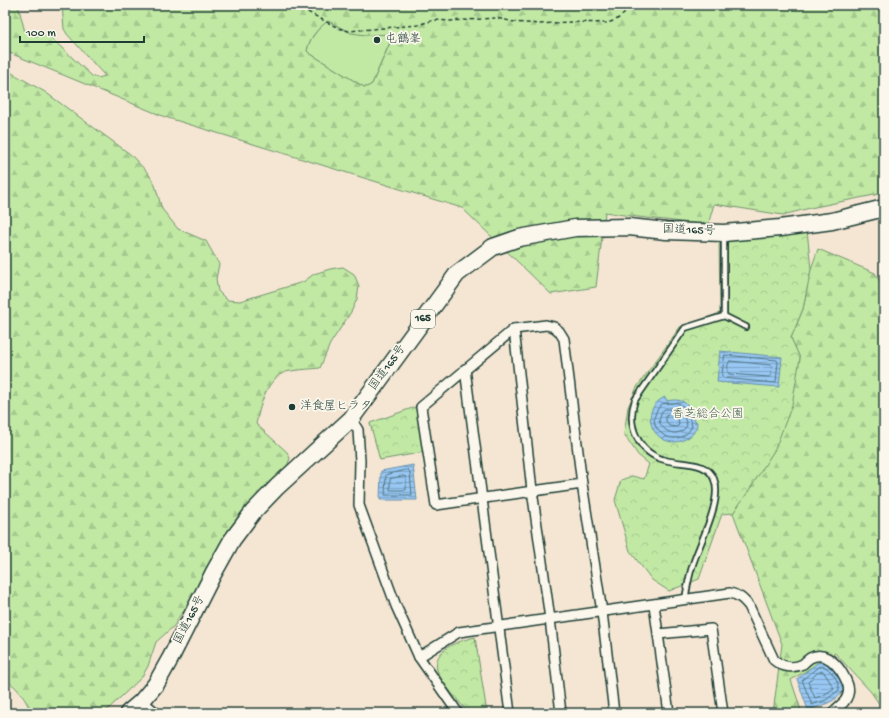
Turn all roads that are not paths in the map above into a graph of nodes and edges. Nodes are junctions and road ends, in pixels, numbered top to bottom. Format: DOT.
graph roads {
  1 [pos="884,208"];
  2 [pos="724,233"];
  3 [pos="724,316"];
  4 [pos="746,327"];
  5 [pos="514,329"];
  6 [pos="465,369"];
  7 [pos="350,419"];
  8 [pos="582,484"];
  9 [pos="532,490"];
  10 [pos="483,498"];
  11 [pos="685,600"];
  12 [pos="654,605"];
  13 [pos="602,612"];
  14 [pos="550,619"];
  15 [pos="500,626"];
  16 [pos="658,634"];
  17 [pos="419,656"];
  18 [pos="144,707"];
  19 [pos="128,713"];
  20 [pos="154,713"];
  21 [pos="458,713"];
  22 [pos="510,713"];
  23 [pos="561,713"];
  24 [pos="614,713"];
  25 [pos="669,713"];
  26 [pos="723,713"];
  27 [pos="833,713"];
  1 -- 2 [label="highway, 国道165号 / 165"];
  2 -- 3 [label="lane"];
  2 -- 7 [label="highway, 国道165号 / 165"];
  3 -- 4 [label="lane"];
  3 -- 11 [label="lane"];
  5 -- 6 [label="street"];
  5 -- 8 [label="street"];
  5 -- 9 [label="street"];
  6 -- 10 [label="street"];
  6 -- 10 [label="street"];
  7 -- 17 [label="street"];
  7 -- 18 [label="highway, 国道165号 / 165"];
  8 -- 9 [label="street"];
  8 -- 13 [label="street"];
  9 -- 10 [label="street"];
  9 -- 14 [label="street"];
  10 -- 15 [label="street"];
  11 -- 12 [label="street"];
  11 -- 27 [label="street"];
  12 -- 13 [label="street"];
  12 -- 16 [label="street"];
  13 -- 14 [label="street"];
  13 -- 24 [label="street"];
  14 -- 15 [label="street"];
  14 -- 23 [label="street"];
  15 -- 17 [label="street"];
  15 -- 22 [label="street"];
  16 -- 25 [label="street"];
  16 -- 26 [label="street"];
  17 -- 21 [label="street"];
  18 -- 19 [label="highway, 国道165号 / 165"];
  18 -- 20 [label="main road"];
}
